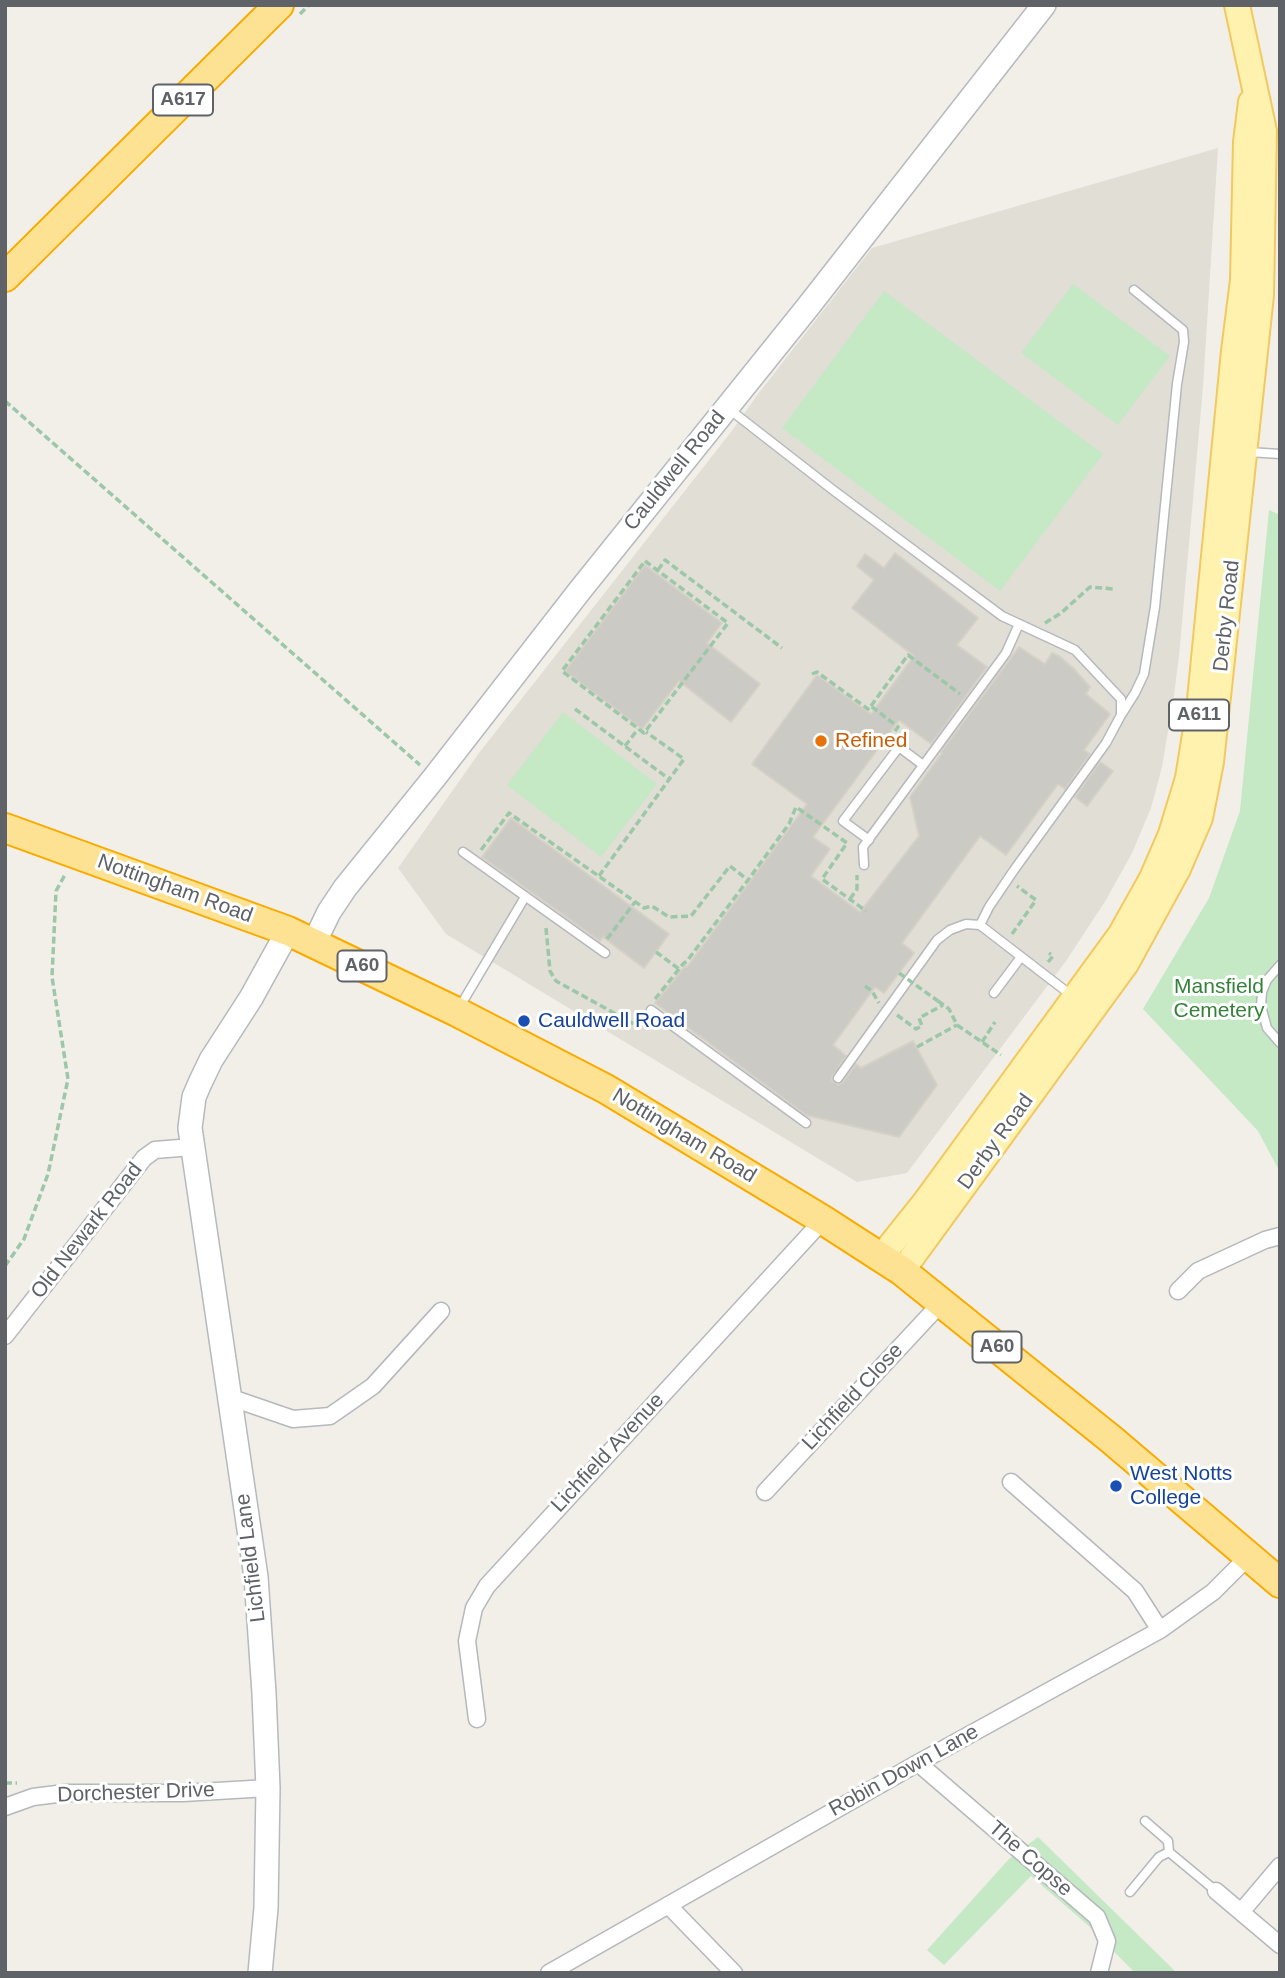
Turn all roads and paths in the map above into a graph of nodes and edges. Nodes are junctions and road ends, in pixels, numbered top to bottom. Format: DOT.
graph roads {
  1 [pos="279,5"];
  2 [pos="1044,5"];
  3 [pos="1237,5"];
  4 [pos="1253,82"];
  5 [pos="5,277"];
  6 [pos="1134,290"];
  7 [pos="5,401"];
  8 [pos="726,407"];
  9 [pos="1234,451"];
  10 [pos="1280,454"];
  11 [pos="673,558"];
  12 [pos="669,564"];
  13 [pos="658,570"];
  14 [pos="707,584"];
  15 [pos="703,589"];
  16 [pos="1114,589"];
  17 [pos="742,611"];
  18 [pos="738,616"];
  19 [pos="1019,624"];
  20 [pos="1041,626"];
  21 [pos="782,649"];
  22 [pos="812,674"];
  23 [pos="963,695"];
  24 [pos="871,706"];
  25 [pos="575,709"];
  26 [pos="1121,715"];
  27 [pos="638,729"];
  28 [pos="646,731"];
  29 [pos="891,737"];
  30 [pos="625,746"];
  31 [pos="923,765"];
  32 [pos="435,778"];
  33 [pos="669,779"];
  34 [pos="5,828"];
  35 [pos="869,840"];
  36 [pos="463,852"];
  37 [pos="77,853"];
  38 [pos="473,860"];
  39 [pos="864,865"];
  40 [pos="599,876"];
  41 [pos="1017,879"];
  42 [pos="748,880"];
  43 [pos="856,890"];
  44 [pos="525,897"];
  45 [pos="850,899"];
  46 [pos="635,902"];
  47 [pos="544,910"];
  48 [pos="866,911"];
  49 [pos="980,925"];
  50 [pos="288,931"];
  51 [pos="314,943"];
  52 [pos="1004,944"];
  53 [pos="602,951"];
  54 [pos="656,952"];
  55 [pos="1049,953"];
  56 [pos="1021,957"];
  57 [pos="1046,964"];
  58 [pos="1280,965"];
  59 [pos="679,969"];
  60 [pos="899,973"];
  61 [pos="865,986"];
  62 [pos="993,993"];
  63 [pos="1074,997"];
  64 [pos="881,1004"];
  65 [pos="943,1005"];
  66 [pos="651,1010"];
  67 [pos="457,1012"];
  68 [pos="901,1018"];
  69 [pos="995,1022"];
  70 [pos="957,1025"];
  71 [pos="982,1042"];
  72 [pos="1280,1043"];
  73 [pos="917,1047"];
  74 [pos="1001,1055"];
  75 [pos="838,1078"];
  76 [pos="806,1123"];
  77 [pos="192,1147"];
  78 [pos="823,1220"];
  79 [pos="1280,1236"];
  80 [pos="891,1264"];
  81 [pos="5,1266"];
  82 [pos="1178,1291"];
  83 [pos="942,1302"];
  84 [pos="441,1311"];
  85 [pos="5,1336"];
  86 [pos="229,1397"];
  87 [pos="1011,1482"];
  88 [pos="765,1492"];
  89 [pos="1248,1557"];
  90 [pos="1280,1583"];
  91 [pos="1160,1630"];
  92 [pos="477,1719"];
  93 [pos="918,1763"];
  94 [pos="268,1788"];
  95 [pos="5,1807"];
  96 [pos="1145,1821"];
  97 [pos="1169,1852"];
  98 [pos="1280,1866"];
  99 [pos="1216,1891"];
  100 [pos="1130,1892"];
  101 [pos="667,1905"];
  102 [pos="1241,1912"];
  103 [pos="1280,1945"];
  104 [pos="260,1973"];
  105 [pos="550,1973"];
  106 [pos="734,1973"];
  107 [pos="1099,1973"];
  1 -- 5 [label="highway, A617"];
  2 -- 8 [label="street, Cauldwell Road"];
  3 -- 4 [label="main road, Derby Road / A611"];
  4 -- 9 [label="main road, Derby Road / A611"];
  4 -- 9 [label="main road, Derby Road / A611"];
  6 -- 26 [label="lane"];
  7 -- 32 [label="path"];
  8 -- 19 [label="lane"];
  8 -- 32 [label="street, Cauldwell Road"];
  9 -- 10 [label="lane"];
  9 -- 63 [label="main road, Derby Road / A611"];
  9 -- 80 [label="main road, Derby Road / A611"];
  11 -- 12 [label="path"];
  12 -- 13 [label="path"];
  12 -- 15 [label="path"];
  13 -- 27 [label="path"];
  13 -- 28 [label="path"];
  14 -- 15 [label="path"];
  15 -- 18 [label="path"];
  16 -- 20 [label="path"];
  17 -- 18 [label="path"];
  18 -- 21 [label="path"];
  19 -- 26 [label="lane"];
  19 -- 31 [label="lane"];
  22 -- 24 [label="path"];
  23 -- 24 [label="path"];
  24 -- 29 [label="path"];
  25 -- 30 [label="path"];
  26 -- 49 [label="lane"];
  27 -- 28 [label="path"];
  27 -- 30 [label="path"];
  28 -- 33 [label="path"];
  30 -- 33 [label="path"];
  31 -- 35 [label="lane"];
  31 -- 35 [label="lane"];
  32 -- 51 [label="street, Cauldwell Road"];
  33 -- 40 [label="path"];
  34 -- 37 [label="highway, Nottingham Road / A60"];
  35 -- 39 [label="lane"];
  36 -- 38 [label="lane"];
  37 -- 50 [label="highway, Nottingham Road / A60"];
  37 -- 81 [label="path"];
  38 -- 40 [label="path"];
  38 -- 44 [label="lane"];
  40 -- 46 [label="path"];
  41 -- 52 [label="path"];
  42 -- 45 [label="path"];
  42 -- 46 [label="path"];
  42 -- 59 [label="path"];
  43 -- 45 [label="path"];
  44 -- 47 [label="lane"];
  44 -- 67 [label="lane"];
  45 -- 48 [label="path"];
  46 -- 53 [label="path"];
  47 -- 53 [label="lane"];
  47 -- 66 [label="path"];
  49 -- 52 [label="lane"];
  49 -- 75 [label="lane"];
  50 -- 51 [label="highway, Nottingham Road / A60"];
  50 -- 77 [label="street"];
  51 -- 67 [label="highway, Nottingham Road / A60"];
  52 -- 56 [label="lane"];
  54 -- 59 [label="path"];
  55 -- 57 [label="path"];
  56 -- 62 [label="lane"];
  56 -- 63 [label="lane"];
  58 -- 72 [label="lane"];
  59 -- 66 [label="path"];
  60 -- 65 [label="path, bridge"];
  61 -- 64 [label="path"];
  63 -- 80 [label="main road, Derby Road / A611"];
  65 -- 68 [label="path"];
  65 -- 70 [label="path"];
  66 -- 76 [label="lane"];
  67 -- 78 [label="highway, Nottingham Road / A60"];
  69 -- 71 [label="path"];
  70 -- 71 [label="path"];
  70 -- 73 [label="path"];
  71 -- 74 [label="path"];
  77 -- 85 [label="street, Old Newark Road"];
  77 -- 86 [label="street, Lichfield Lane"];
  78 -- 80 [label="highway, Nottingham Road / A60"];
  78 -- 92 [label="street, Lichfield Avenue"];
  79 -- 82 [label="street"];
  80 -- 83 [label="highway, Nottingham Road / A60"];
  83 -- 88 [label="street, Lichfield Close"];
  83 -- 89 [label="highway, Nottingham Road / A60"];
  84 -- 86 [label="street"];
  86 -- 94 [label="street, Lichfield Lane"];
  87 -- 91 [label="street"];
  89 -- 90 [label="highway, Nottingham Road / A60"];
  89 -- 91 [label="street, Robin Down Lane"];
  91 -- 93 [label="street, Robin Down Lane"];
  93 -- 101 [label="street, Robin Down Lane"];
  93 -- 107 [label="street, The Copse"];
  94 -- 95 [label="street, Dorchester Drive"];
  94 -- 104 [label="street, Lichfield Lane"];
  96 -- 97 [label="lane"];
  97 -- 99 [label="lane"];
  97 -- 100 [label="lane"];
  98 -- 102 [label="street"];
  99 -- 102 [label="street"];
  101 -- 105 [label="street, Robin Down Lane"];
  101 -- 106 [label="street"];
  102 -- 103 [label="street"];
}
